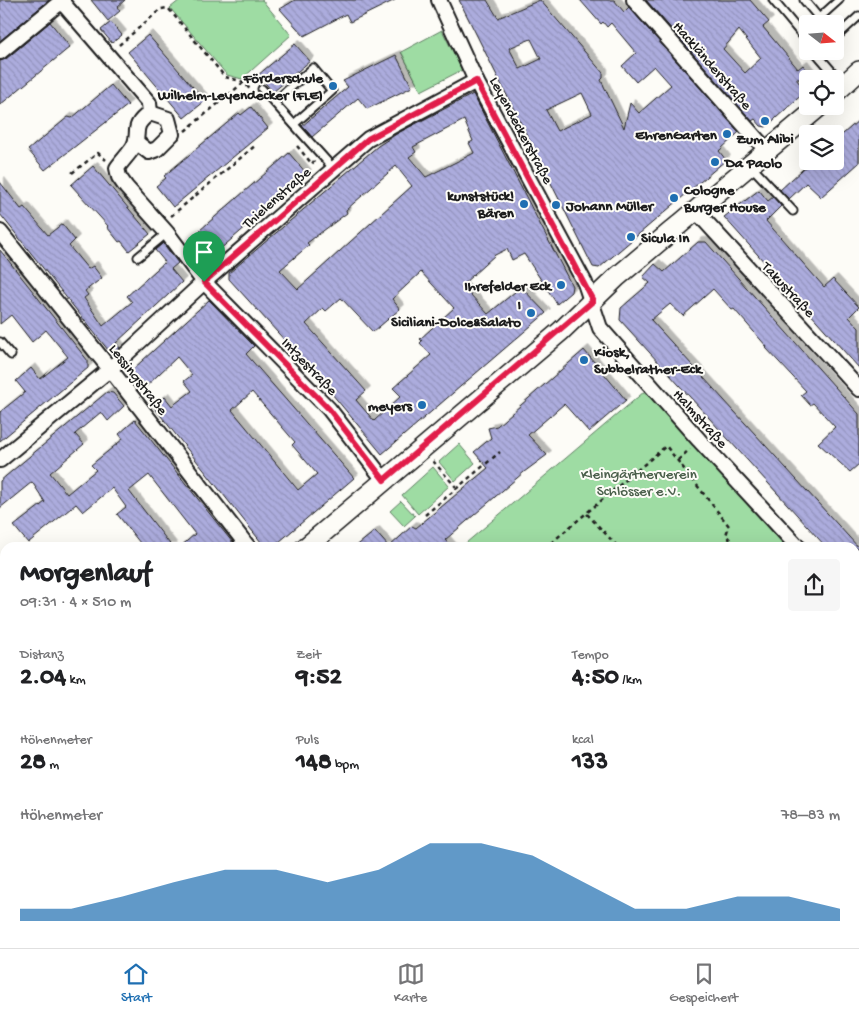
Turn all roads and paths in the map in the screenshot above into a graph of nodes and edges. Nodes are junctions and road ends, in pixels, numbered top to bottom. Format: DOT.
graph roads {
  1 [pos="439,0"];
  2 [pos="634,0"];
  3 [pos="773,0"];
  4 [pos="804,0"];
  5 [pos="840,0"];
  6 [pos="62,1"];
  7 [pos="859,16"];
  8 [pos="844,30"];
  9 [pos="799,31"];
  10 [pos="0,52"];
  11 [pos="108,55"];
  12 [pos="859,71"];
  13 [pos="476,81"];
  14 [pos="844,84"];
  15 [pos="262,88"];
  16 [pos="274,102"];
  17 [pos="150,113"];
  18 [pos="810,115"];
  19 [pos="294,124"];
  20 [pos="172,134"];
  21 [pos="136,142"];
  22 [pos="256,145"];
  23 [pos="768,152"];
  24 [pos="751,166"];
  25 [pos="118,168"];
  26 [pos="332,168"];
  27 [pos="72,173"];
  28 [pos="696,211"];
  29 [pos="793,211"];
  30 [pos="0,232"];
  31 [pos="166,233"];
  32 [pos="138,257"];
  33 [pos="204,282"];
  34 [pos="593,301"];
  35 [pos="0,342"];
  36 [pos="11,355"];
  37 [pos="110,369"];
  38 [pos="859,389"];
  39 [pos="694,445"];
  40 [pos="500,452"];
  41 [pos="0,460"];
  42 [pos="678,460"];
  43 [pos="436,464"];
  44 [pos="384,480"];
  45 [pos="456,487"];
  46 [pos="587,513"];
  47 [pos="425,515"];
  48 [pos="244,542"];
  49 [pos="312,542"];
  50 [pos="554,542"];
  51 [pos="614,542"];
  52 [pos="732,542"];
  53 [pos="794,542"];
  1 -- 13 [label="street, Leyendeckerstraße"];
  2 -- 23 [label="street, Hackländerstraße"];
  3 -- 9 [label="lane"];
  4 -- 5 [label="lane"];
  6 -- 10 [label="street"];
  6 -- 11 [label="street"];
  7 -- 8 [label="lane"];
  11 -- 17 [label="street"];
  11 -- 20 [label="path"];
  12 -- 14 [label="main road"];
  13 -- 26 [label="street, Thielenstraße"];
  13 -- 34 [label="street, Leyendeckerstraße"];
  15 -- 16 [label="lane"];
  16 -- 19 [label="lane"];
  16 -- 19 [label="lane"];
  17 -- 20 [label="street"];
  17 -- 21 [label="street"];
  18 -- 23 [label="main road"];
  19 -- 26 [label="lane"];
  20 -- 21 [label="street"];
  21 -- 25 [label="street"];
  22 -- 31 [label="path"];
  23 -- 24 [label="main road"];
  24 -- 28 [label="main road"];
  24 -- 29 [label="lane"];
  25 -- 27 [label="path"];
  25 -- 31 [label="street, Intzestraße"];
  26 -- 33 [label="street, Thielenstraße"];
  28 -- 34 [label="main road"];
  28 -- 38 [label="street, Takustraße"];
  30 -- 37 [label="street, Lessingstraße"];
  31 -- 32 [label="lane"];
  31 -- 33 [label="street, Intzestraße"];
  33 -- 37 [label="street, Thielenstraße"];
  33 -- 44 [label="street, Intzestraße"];
  34 -- 44 [label="main road"];
  34 -- 53 [label="street, Halmstraße"];
  35 -- 36 [label="lane"];
  37 -- 41 [label="street, Thielenstraße"];
  37 -- 48 [label="street, Lessingstraße"];
  39 -- 42 [label="path"];
  40 -- 45 [label="path"];
  42 -- 46 [label="path"];
  42 -- 52 [label="path"];
  43 -- 45 [label="path"];
  44 -- 49 [label="main road"];
  45 -- 47 [label="path"];
  46 -- 50 [label="path"];
  46 -- 51 [label="path"];
}
